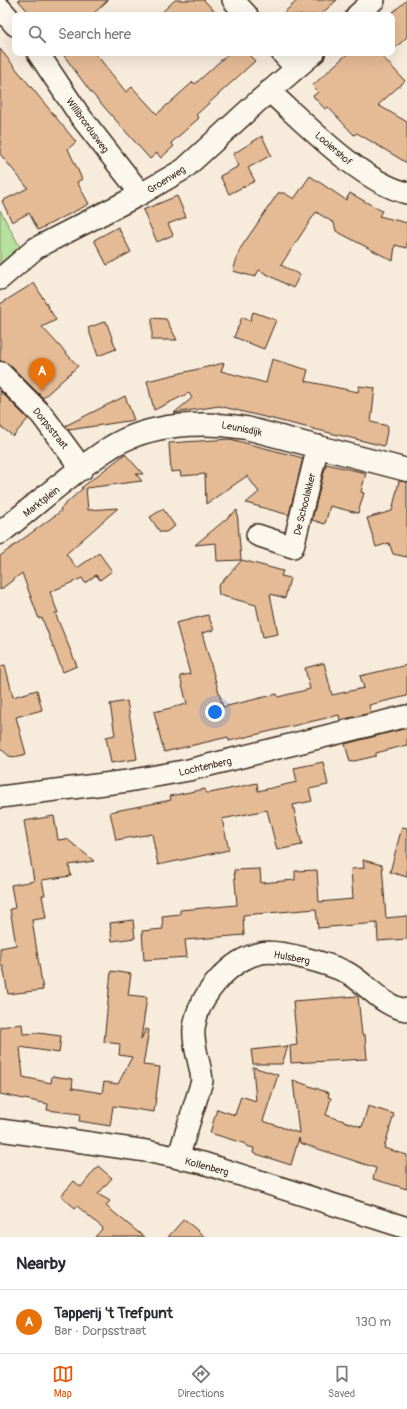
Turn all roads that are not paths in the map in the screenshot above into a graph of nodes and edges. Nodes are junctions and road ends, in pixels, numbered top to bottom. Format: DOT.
graph roads {
  1 [pos="233,0"];
  2 [pos="374,0"];
  3 [pos="0,8"];
  4 [pos="244,12"];
  5 [pos="360,12"];
  6 [pos="12,22"];
  7 [pos="40,56"];
  8 [pos="285,56"];
  9 [pos="310,56"];
  10 [pos="296,68"];
  11 [pos="269,91"];
  12 [pos="407,193"];
  13 [pos="141,194"];
  14 [pos="0,278"];
  15 [pos="0,373"];
  16 [pos="318,446"];
  17 [pos="82,469"];
  18 [pos="407,470"];
  19 [pos="0,533"];
  20 [pos="257,535"];
  21 [pos="407,716"];
  22 [pos="0,797"];
  23 [pos="407,1010"];
  24 [pos="0,1130"];
  25 [pos="178,1158"];
  26 [pos="407,1228"];
  1 -- 4 [label="street"];
  2 -- 5 [label="street"];
  3 -- 6 [label="street"];
  7 -- 13 [label="street, Willibrordusweg"];
  8 -- 10 [label="street"];
  9 -- 10 [label="street, Groenweg"];
  10 -- 11 [label="street, Groenweg"];
  11 -- 12 [label="street, Looiershof"];
  11 -- 13 [label="street, Groenweg"];
  13 -- 14 [label="street, Groenweg"];
  15 -- 17 [label="street, Dorpsstraat"];
  16 -- 17 [label="street, Leunisdijk"];
  16 -- 18 [label="street, Leunisdijk"];
  16 -- 20 [label="street, De Schoolakker"];
  17 -- 19 [label="street, Marktplein"];
  21 -- 22 [label="street, Lochtenberg"];
  23 -- 25 [label="street, Hulsberg"];
  24 -- 25 [label="street, Kollenberg"];
  25 -- 26 [label="street, Kollenberg"];
}
